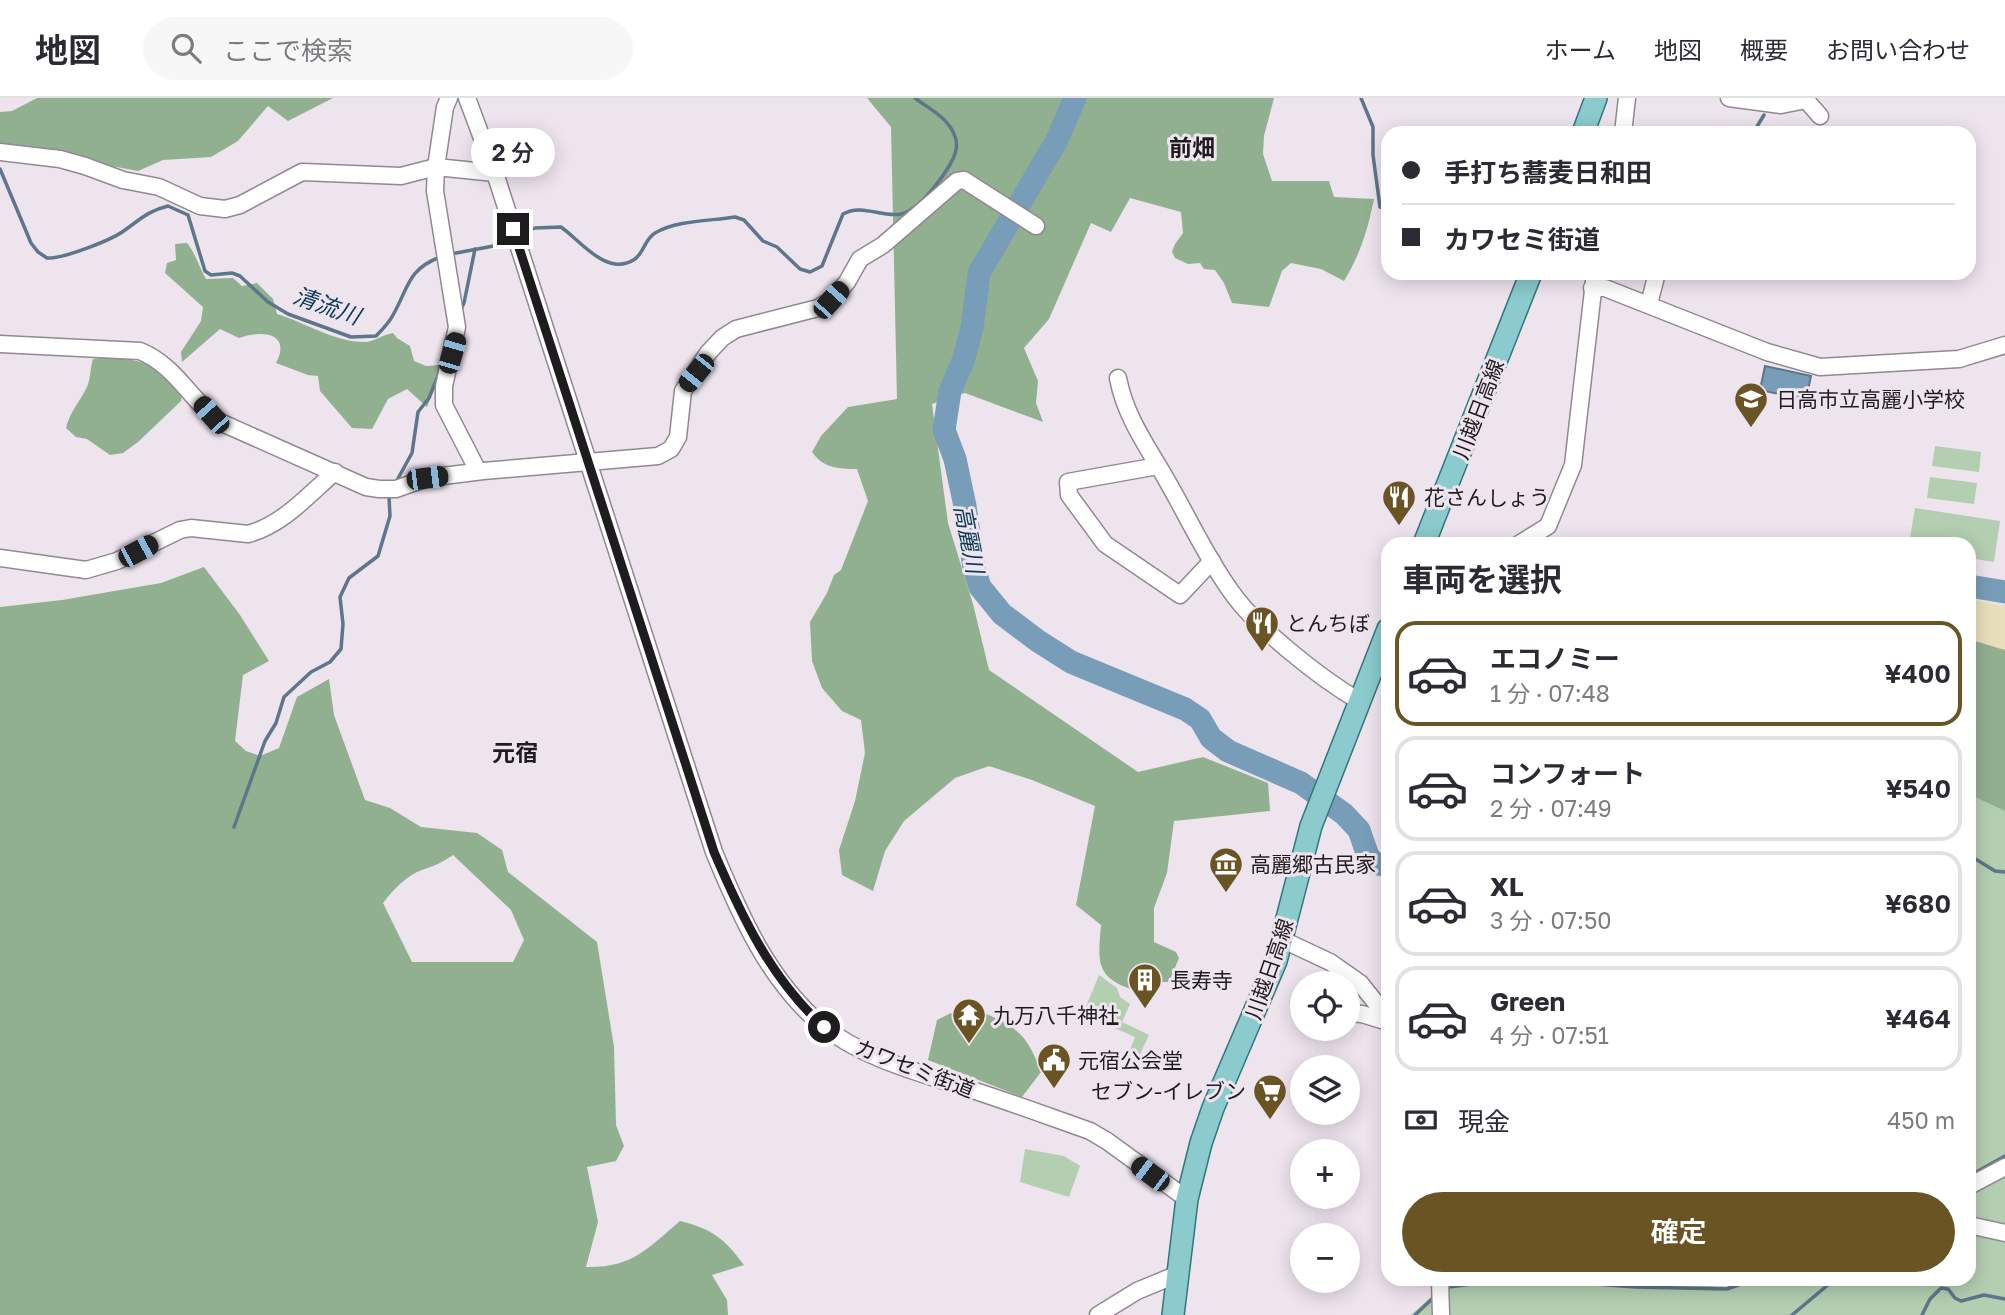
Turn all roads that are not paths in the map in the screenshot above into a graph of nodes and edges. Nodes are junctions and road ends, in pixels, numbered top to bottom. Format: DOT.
graph roads {
  1 [pos="449,98"];
  2 [pos="467,98"];
  3 [pos="1597,98"];
  4 [pos="1626,98"];
  5 [pos="1728,98"];
  6 [pos="1821,116"];
  7 [pos="1586,126"];
  8 [pos="1624,126"];
  9 [pos="0,152"];
  10 [pos="436,167"];
  11 [pos="495,173"];
  12 [pos="1036,226"];
  13 [pos="1528,280"];
  14 [pos="1655,280"];
  15 [pos="1594,281"];
  16 [pos="1649,304"];
  17 [pos="0,344"];
  18 [pos="2005,345"];
  19 [pos="1118,378"];
  20 [pos="589,463"];
  21 [pos="1158,466"];
  22 [pos="478,471"];
  23 [pos="335,472"];
  24 [pos="1548,526"];
  25 [pos="1427,537"];
  26 [pos="1530,537"];
  27 [pos="1544,537"];
  28 [pos="0,558"];
  29 [pos="1212,561"];
  30 [pos="1381,646"];
  31 [pos="1359,701"];
  32 [pos="1283,940"];
  33 [pos="1381,1011"];
  34 [pos="1360,1014"];
  35 [pos="1381,1018"];
  36 [pos="2005,1167"];
  37 [pos="1976,1182"];
  38 [pos="1187,1199"];
  39 [pos="1976,1227"];
  40 [pos="2005,1233"];
  41 [pos="1178,1274"];
  42 [pos="1440,1286"];
  43 [pos="1098,1315"];
  44 [pos="1173,1315"];
  45 [pos="1441,1315"];
  1 -- 10 [label="street"];
  2 -- 11 [label="street, カワセミ街道"];
  3 -- 7 [label="main road"];
  4 -- 8 [label="street"];
  5 -- 6 [label="street"];
  9 -- 10 [label="street"];
  10 -- 11 [label="street"];
  10 -- 22 [label="street"];
  11 -- 20 [label="street, カワセミ街道"];
  12 -- 20 [label="street"];
  13 -- 25 [label="main road, 川越日高線"];
  14 -- 16 [label="street"];
  15 -- 16 [label="street"];
  15 -- 24 [label="street"];
  16 -- 18 [label="street"];
  17 -- 23 [label="street"];
  19 -- 21 [label="street"];
  20 -- 22 [label="street"];
  20 -- 38 [label="street, カワセミ街道"];
  21 -- 29 [label="street"];
  21 -- 29 [label="street"];
  22 -- 23 [label="street"];
  23 -- 28 [label="street"];
  24 -- 26 [label="street"];
  24 -- 27 [label="street"];
  29 -- 31 [label="street"];
  30 -- 31 [label="main road, 川越日高線"];
  31 -- 32 [label="main road, 川越日高線"];
  32 -- 33 [label="street"];
  32 -- 38 [label="main road, 川越日高線"];
  34 -- 35 [label="street"];
  36 -- 37 [label="street"];
  38 -- 41 [label="main road, 川越日高線"];
  39 -- 40 [label="street"];
  41 -- 43 [label="street"];
  41 -- 44 [label="main road, 川越日高線"];
  42 -- 45 [label="street"];
}
